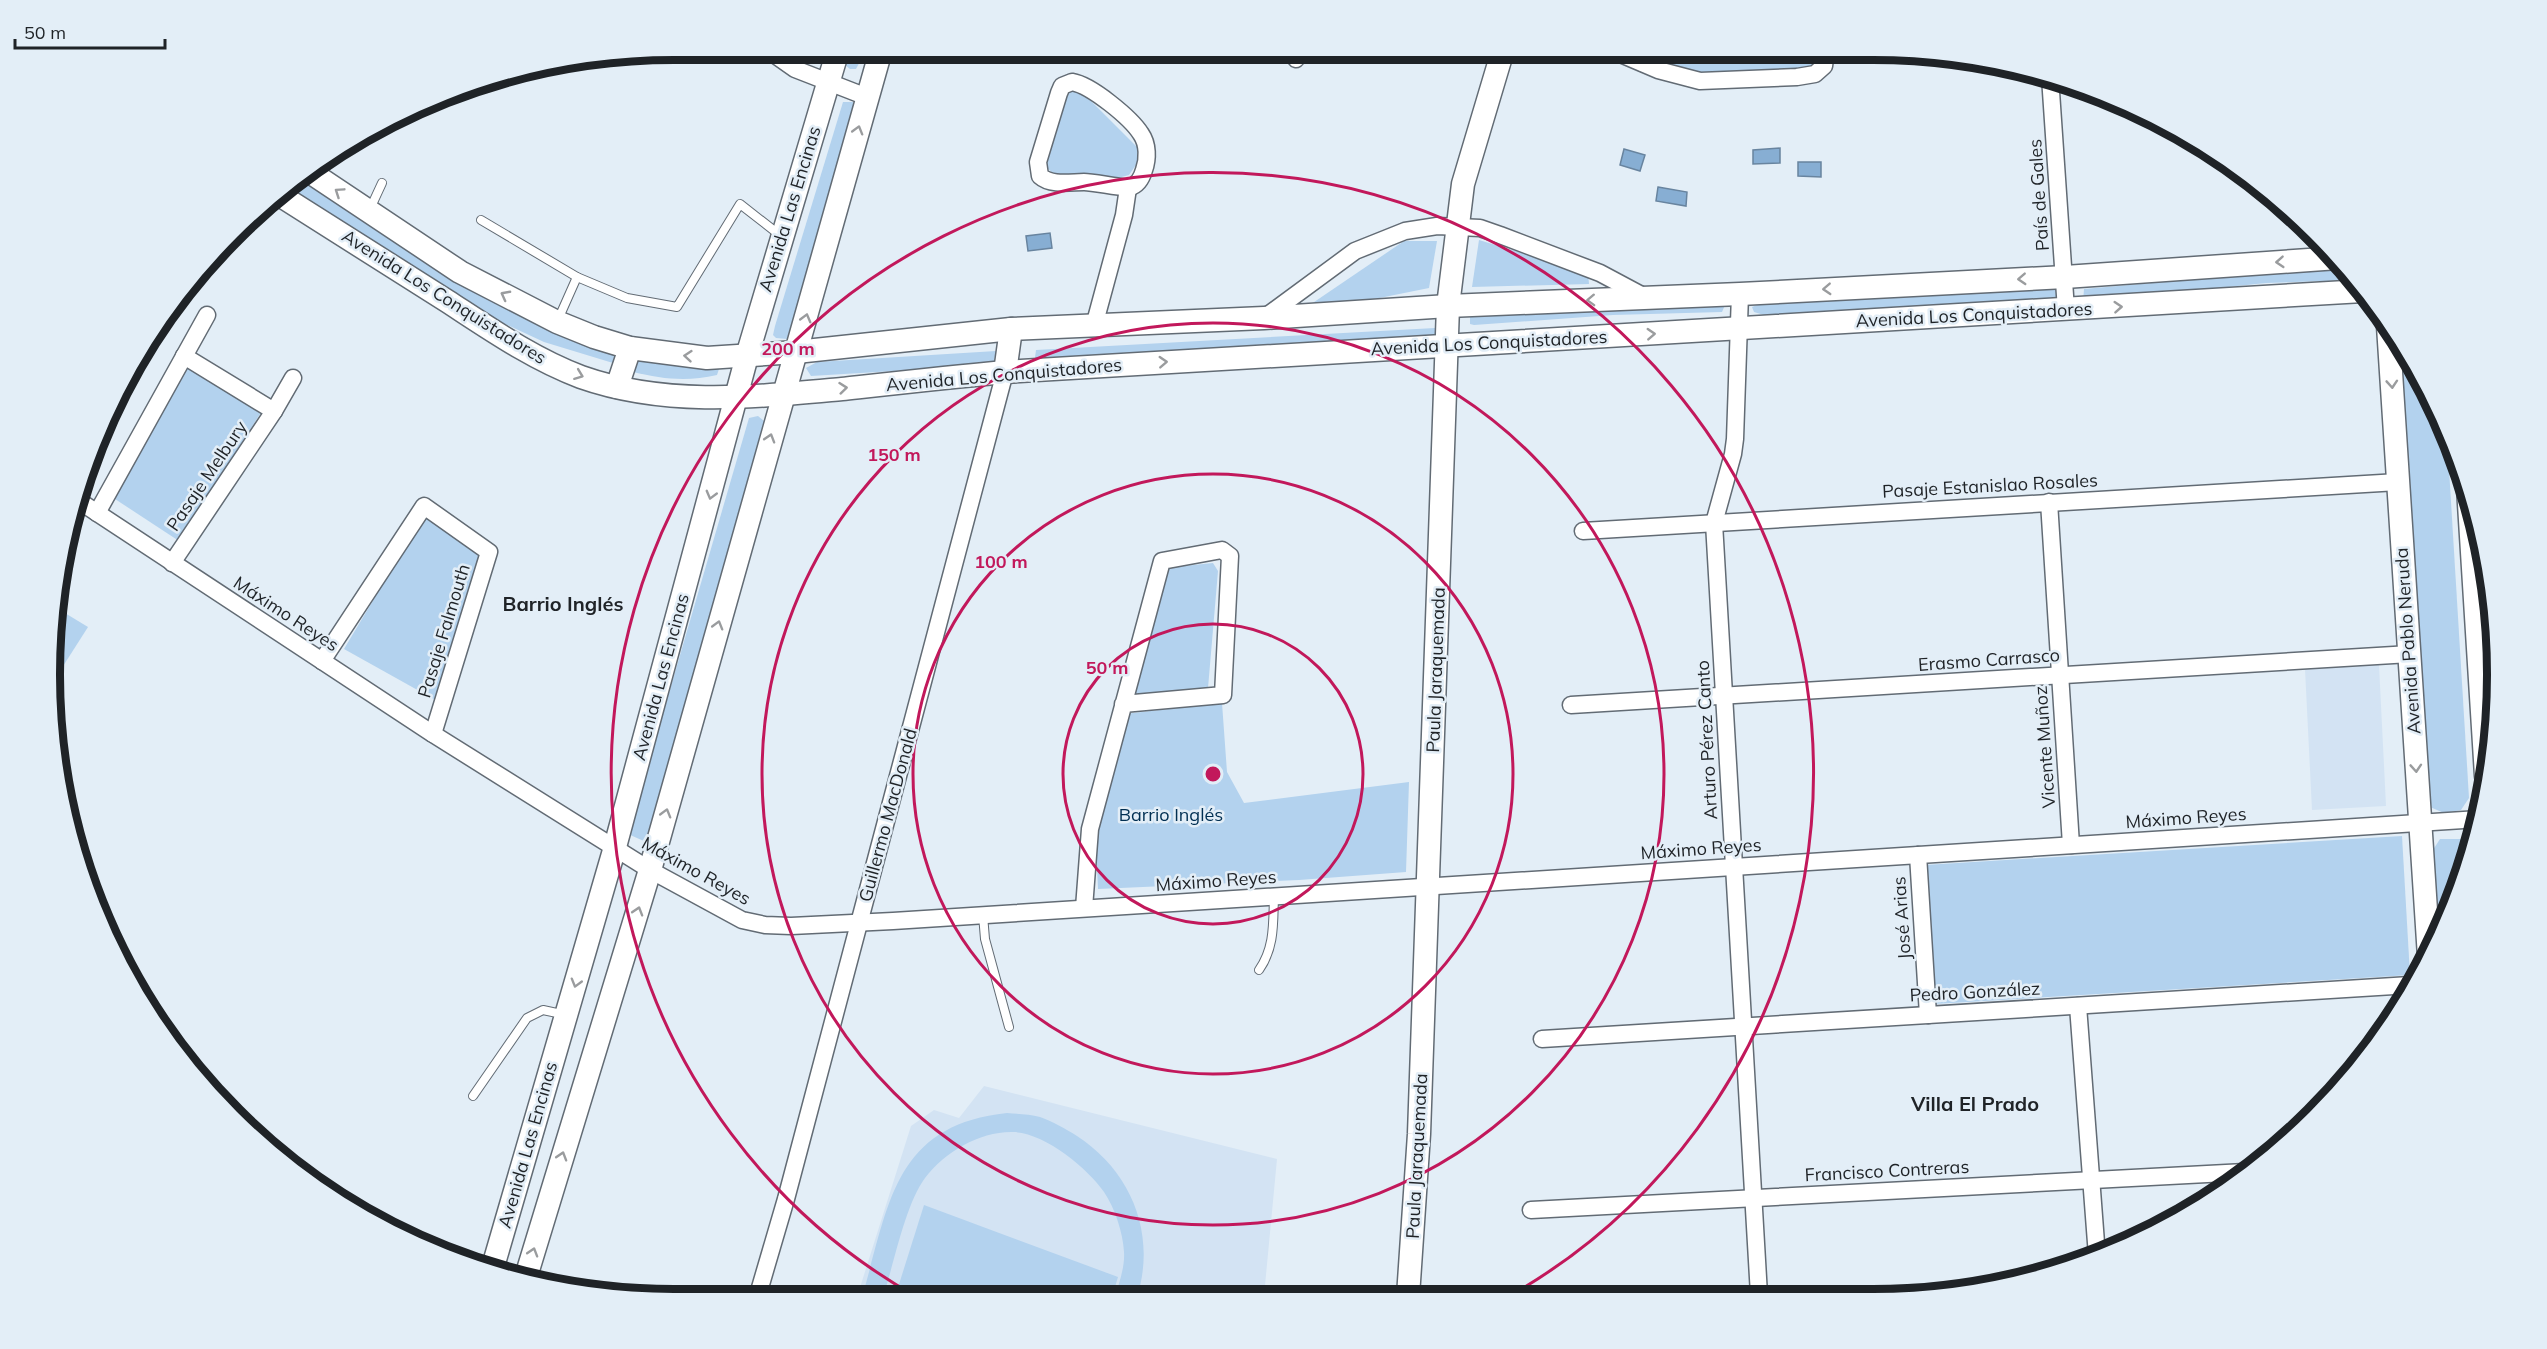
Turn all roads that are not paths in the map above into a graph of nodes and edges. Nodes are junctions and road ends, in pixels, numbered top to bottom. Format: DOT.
graph roads {
  1 [pos="782,60"];
  2 [pos="835,60"];
  3 [pos="878,60"];
  4 [pos="1500,60"];
  5 [pos="1652,60"];
  6 [pos="1825,60"];
  7 [pos="828,83"];
  8 [pos="2054,88"];
  9 [pos="867,97"];
  10 [pos="316,176"];
  11 [pos="382,183"];
  12 [pos="1128,188"];
  13 [pos="285,199"];
  14 [pos="369,212"];
  15 [pos="481,220"];
  16 [pos="1457,225"];
  17 [pos="782,237"];
  18 [pos="2325,259"];
  19 [pos="577,277"];
  20 [pos="2065,277"];
  21 [pos="2353,292"];
  22 [pos="1740,294"];
  23 [pos="1646,298"];
  24 [pos="1448,306"];
  25 [pos="2066,310"];
  26 [pos="207,315"];
  27 [pos="1264,318"];
  28 [pos="556,322"];
  29 [pos="1094,326"];
  30 [pos="1011,329"];
  31 [pos="1739,329"];
  32 [pos="2389,342"];
  33 [pos="1448,345"];
  34 [pos="630,348"];
  35 [pos="796,352"];
  36 [pos="184,356"];
  37 [pos="747,357"];
  38 [pos="1005,372"];
  39 [pos="293,378"];
  40 [pos="617,387"];
  41 [pos="784,394"];
  42 [pos="736,398"];
  43 [pos="274,411"];
  44 [pos="2398,482"];
  45 [pos="2049,502"];
  46 [pos="84,505"];
  47 [pos="97,513"];
  48 [pos="1714,523"];
  49 [pos="1583,531"];
  50 [pos="2471,538"];
  51 [pos="172,563"];
  52 [pos="2410,654"];
  53 [pos="322,661"];
  54 [pos="2060,675"];
  55 [pos="1724,696"];
  56 [pos="1123,704"];
  57 [pos="1570,705"];
  58 [pos="433,734"];
  59 [pos="2484,738"];
  60 [pos="2469,820"];
  61 [pos="2421,823"];
  62 [pos="2070,845"];
  63 [pos="615,847"];
  64 [pos="1918,855"];
  65 [pos="1734,867"];
  66 [pos="650,870"];
  67 [pos="1428,886"];
  68 [pos="1274,896"];
  69 [pos="1084,908"];
  70 [pos="983,915"];
  71 [pos="859,923"];
  72 [pos="2428,937"];
  73 [pos="1259,970"];
  74 [pos="2403,985"];
  75 [pos="2078,1006"];
  76 [pos="1928,1015"];
  77 [pos="566,1016"];
  78 [pos="1743,1026"];
  79 [pos="1010,1027"];
  80 [pos="1542,1039"];
  81 [pos="594,1048"];
  82 [pos="473,1096"];
  83 [pos="2232,1173"];
  84 [pos="2092,1180"];
  85 [pos="1753,1198"];
  86 [pos="1531,1210"];
  87 [pos="2096,1246"];
  88 [pos="494,1262"];
  89 [pos="528,1271"];
  90 [pos="760,1289"];
  91 [pos="1408,1289"];
  92 [pos="1759,1289"];
  1 -- 7 [label="street"];
  2 -- 7 [label="street, Avenida Las Encinas"];
  3 -- 9 [label="street, Avenida Las Encinas"];
  4 -- 16 [label="street, Paula Jaraquemada"];
  5 -- 6 [label="street"];
  7 -- 9 [label="street"];
  7 -- 17 [label="street, Avenida Las Encinas"];
  8 -- 20 [label="street, País de Gales"];
  35 -- 9 [label="street, Avenida Las Encinas, one-way"];
  14 -- 10 [label="street, Avenida Los Conquistadores, one-way"];
  11 -- 14 [label="lane"];
  12 -- 12 [label="street"];
  12 -- 29 [label="street"];
  13 -- 40 [label="street, Avenida Los Conquistadores, one-way"];
  28 -- 14 [label="street, Avenida Los Conquistadores, one-way"];
  15 -- 19 [label="lane"];
  16 -- 23 [label="street"];
  16 -- 24 [label="street, Paula Jaraquemada"];
  16 -- 27 [label="street"];
  17 -- 19 [label="lane"];
  17 -- 37 [label="street, Avenida Las Encinas"];
  18 -- 20 [label="street, Avenida Los Conquistadores, one-way"];
  19 -- 28 [label="lane"];
  20 -- 22 [label="street, Avenida Los Conquistadores, one-way"];
  20 -- 25 [label="street, País de Gales"];
  25 -- 21 [label="street, Avenida Los Conquistadores, one-way"];
  22 -- 23 [label="street, Avenida Los Conquistadores"];
  22 -- 31 [label="street, Arturo Pérez Canto"];
  23 -- 24 [label="street, Avenida Los Conquistadores, one-way"];
  24 -- 27 [label="street, Avenida Los Conquistadores"];
  24 -- 33 [label="street, Paula Jaraquemada"];
  25 -- 31 [label="street, Avenida Los Conquistadores"];
  26 -- 36 [label="street"];
  27 -- 29 [label="street, Avenida Los Conquistadores"];
  28 -- 34 [label="street, Avenida Los Conquistadores"];
  29 -- 30 [label="street, Avenida Los Conquistadores"];
  30 -- 35 [label="street, Avenida Los Conquistadores"];
  30 -- 38 [label="street, Guillermo MacDonald"];
  33 -- 31 [label="street, Avenida Los Conquistadores, one-way"];
  31 -- 48 [label="street, Arturo Pérez Canto"];
  32 -- 44 [label="street, Avenida Pablo Neruda, one-way"];
  38 -- 33 [label="street, Avenida Los Conquistadores, one-way"];
  33 -- 67 [label="street, Paula Jaraquemada"];
  37 -- 34 [label="street, Avenida Los Conquistadores, one-way"];
  34 -- 40 [label="street"];
  35 -- 37 [label="street, Avenida Los Conquistadores"];
  35 -- 41 [label="street, Avenida Las Encinas"];
  36 -- 43 [label="street, Pasaje Melbury"];
  36 -- 47 [label="street"];
  37 -- 42 [label="street, Avenida Las Encinas"];
  41 -- 38 [label="street, Avenida Los Conquistadores, one-way"];
  38 -- 71 [label="street, Guillermo MacDonald"];
  39 -- 43 [label="street, Pasaje Melbury"];
  40 -- 42 [label="street, Avenida Los Conquistadores"];
  41 -- 42 [label="street, Avenida Los Conquistadores"];
  66 -- 41 [label="street, Avenida Las Encinas, one-way"];
  42 -- 63 [label="street, Avenida Las Encinas, one-way"];
  43 -- 51 [label="street, Pasaje Melbury"];
  44 -- 45 [label="street, Pasaje Estanislao Rosales"];
  44 -- 52 [label="street, Avenida Pablo Neruda"];
  45 -- 48 [label="street, Pasaje Estanislao Rosales"];
  45 -- 54 [label="street, Vicente Muñoz"];
  46 -- 47 [label="street, Máximo Reyes"];
  47 -- 51 [label="street, Máximo Reyes"];
  48 -- 49 [label="street, Pasaje Estanislao Rosales"];
  48 -- 55 [label="street, Arturo Pérez Canto"];
  50 -- 59 [label="street"];
  51 -- 53 [label="street, Máximo Reyes"];
  52 -- 54 [label="street, Erasmo Carrasco"];
  52 -- 61 [label="street, Avenida Pablo Neruda, one-way"];
  53 -- 58 [label="street, Máximo Reyes"];
  53 -- 58 [label="street, Pasaje Falmouth"];
  54 -- 55 [label="street, Erasmo Carrasco"];
  54 -- 62 [label="street, Vicente Muñoz"];
  55 -- 57 [label="street, Erasmo Carrasco"];
  55 -- 65 [label="street, Arturo Pérez Canto"];
  56 -- 56 [label="street"];
  56 -- 69 [label="street"];
  58 -- 63 [label="street, Máximo Reyes"];
  60 -- 61 [label="street, Máximo Reyes"];
  61 -- 62 [label="street, Máximo Reyes"];
  61 -- 72 [label="street, Avenida Pablo Neruda"];
  62 -- 64 [label="street, Máximo Reyes"];
  63 -- 66 [label="street, Máximo Reyes"];
  63 -- 77 [label="street, Avenida Las Encinas, one-way"];
  64 -- 65 [label="street, Máximo Reyes"];
  64 -- 76 [label="street, José Arias"];
  65 -- 67 [label="street, Máximo Reyes"];
  65 -- 78 [label="street, Arturo Pérez Canto"];
  66 -- 71 [label="street, Máximo Reyes"];
  81 -- 66 [label="street, Avenida Las Encinas, one-way"];
  67 -- 68 [label="street, Máximo Reyes"];
  67 -- 91 [label="street, Paula Jaraquemada"];
  68 -- 69 [label="street, Máximo Reyes"];
  68 -- 73 [label="lane"];
  69 -- 70 [label="street, Máximo Reyes"];
  70 -- 71 [label="street, Máximo Reyes"];
  70 -- 79 [label="lane"];
  71 -- 90 [label="street, Guillermo MacDonald"];
  74 -- 75 [label="street, Pedro González"];
  75 -- 76 [label="street, Pedro González"];
  75 -- 84 [label="street"];
  76 -- 78 [label="street, Pedro González"];
  77 -- 81 [label="street"];
  77 -- 82 [label="lane"];
  77 -- 88 [label="street, Avenida Las Encinas"];
  78 -- 80 [label="street, Pedro González"];
  78 -- 85 [label="street, Arturo Pérez Canto"];
  89 -- 81 [label="street, Avenida Las Encinas, one-way"];
  83 -- 84 [label="street, Francisco Contreras"];
  84 -- 85 [label="street, Francisco Contreras"];
  84 -- 87 [label="street"];
  85 -- 86 [label="street, Francisco Contreras"];
  85 -- 92 [label="street, Arturo Pérez Canto"];
}
